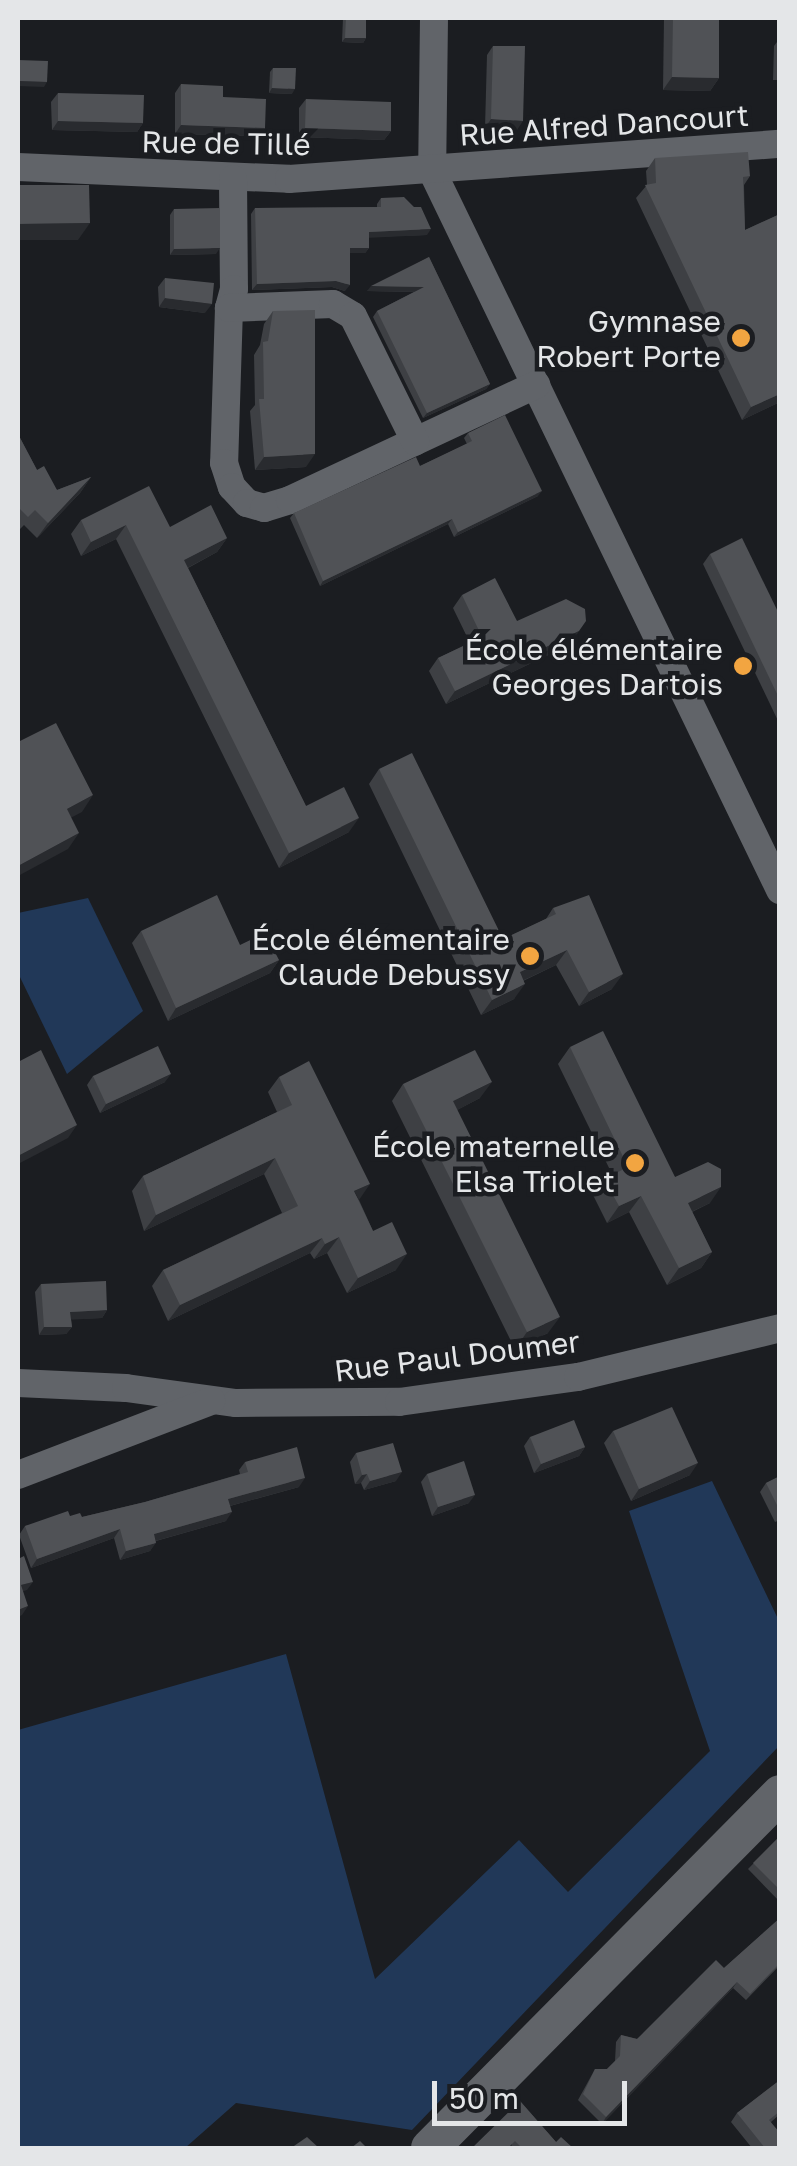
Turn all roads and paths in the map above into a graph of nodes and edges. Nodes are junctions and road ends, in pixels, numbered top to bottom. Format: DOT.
graph roads {
  1 [pos="434,18"];
  2 [pos="780,144"];
  3 [pos="18,167"];
  4 [pos="432,170"];
  5 [pos="233,179"];
  6 [pos="229,308"];
  7 [pos="536,385"];
  8 [pos="414,442"];
  9 [pos="780,890"];
  10 [pos="780,1328"];
  11 [pos="18,1383"];
  12 [pos="212,1401"];
  13 [pos="18,1475"];
  14 [pos="780,1794"];
  15 [pos="430,2148"];
  1 -- 4 [label="street"];
  2 -- 4 [label="street, Rue Alfred Dancourt"];
  3 -- 5 [label="street, Rue de Tillé"];
  4 -- 5 [label="street, Rue de Tillé"];
  4 -- 7 [label="street"];
  5 -- 6 [label="street"];
  6 -- 8 [label="street"];
  6 -- 8 [label="street"];
  7 -- 8 [label="street"];
  7 -- 9 [label="street"];
  10 -- 12 [label="street, Rue Paul Doumer"];
  11 -- 12 [label="street, Rue Paul Doumer"];
  12 -- 13 [label="street"];
  14 -- 15 [label="main road"];
}
